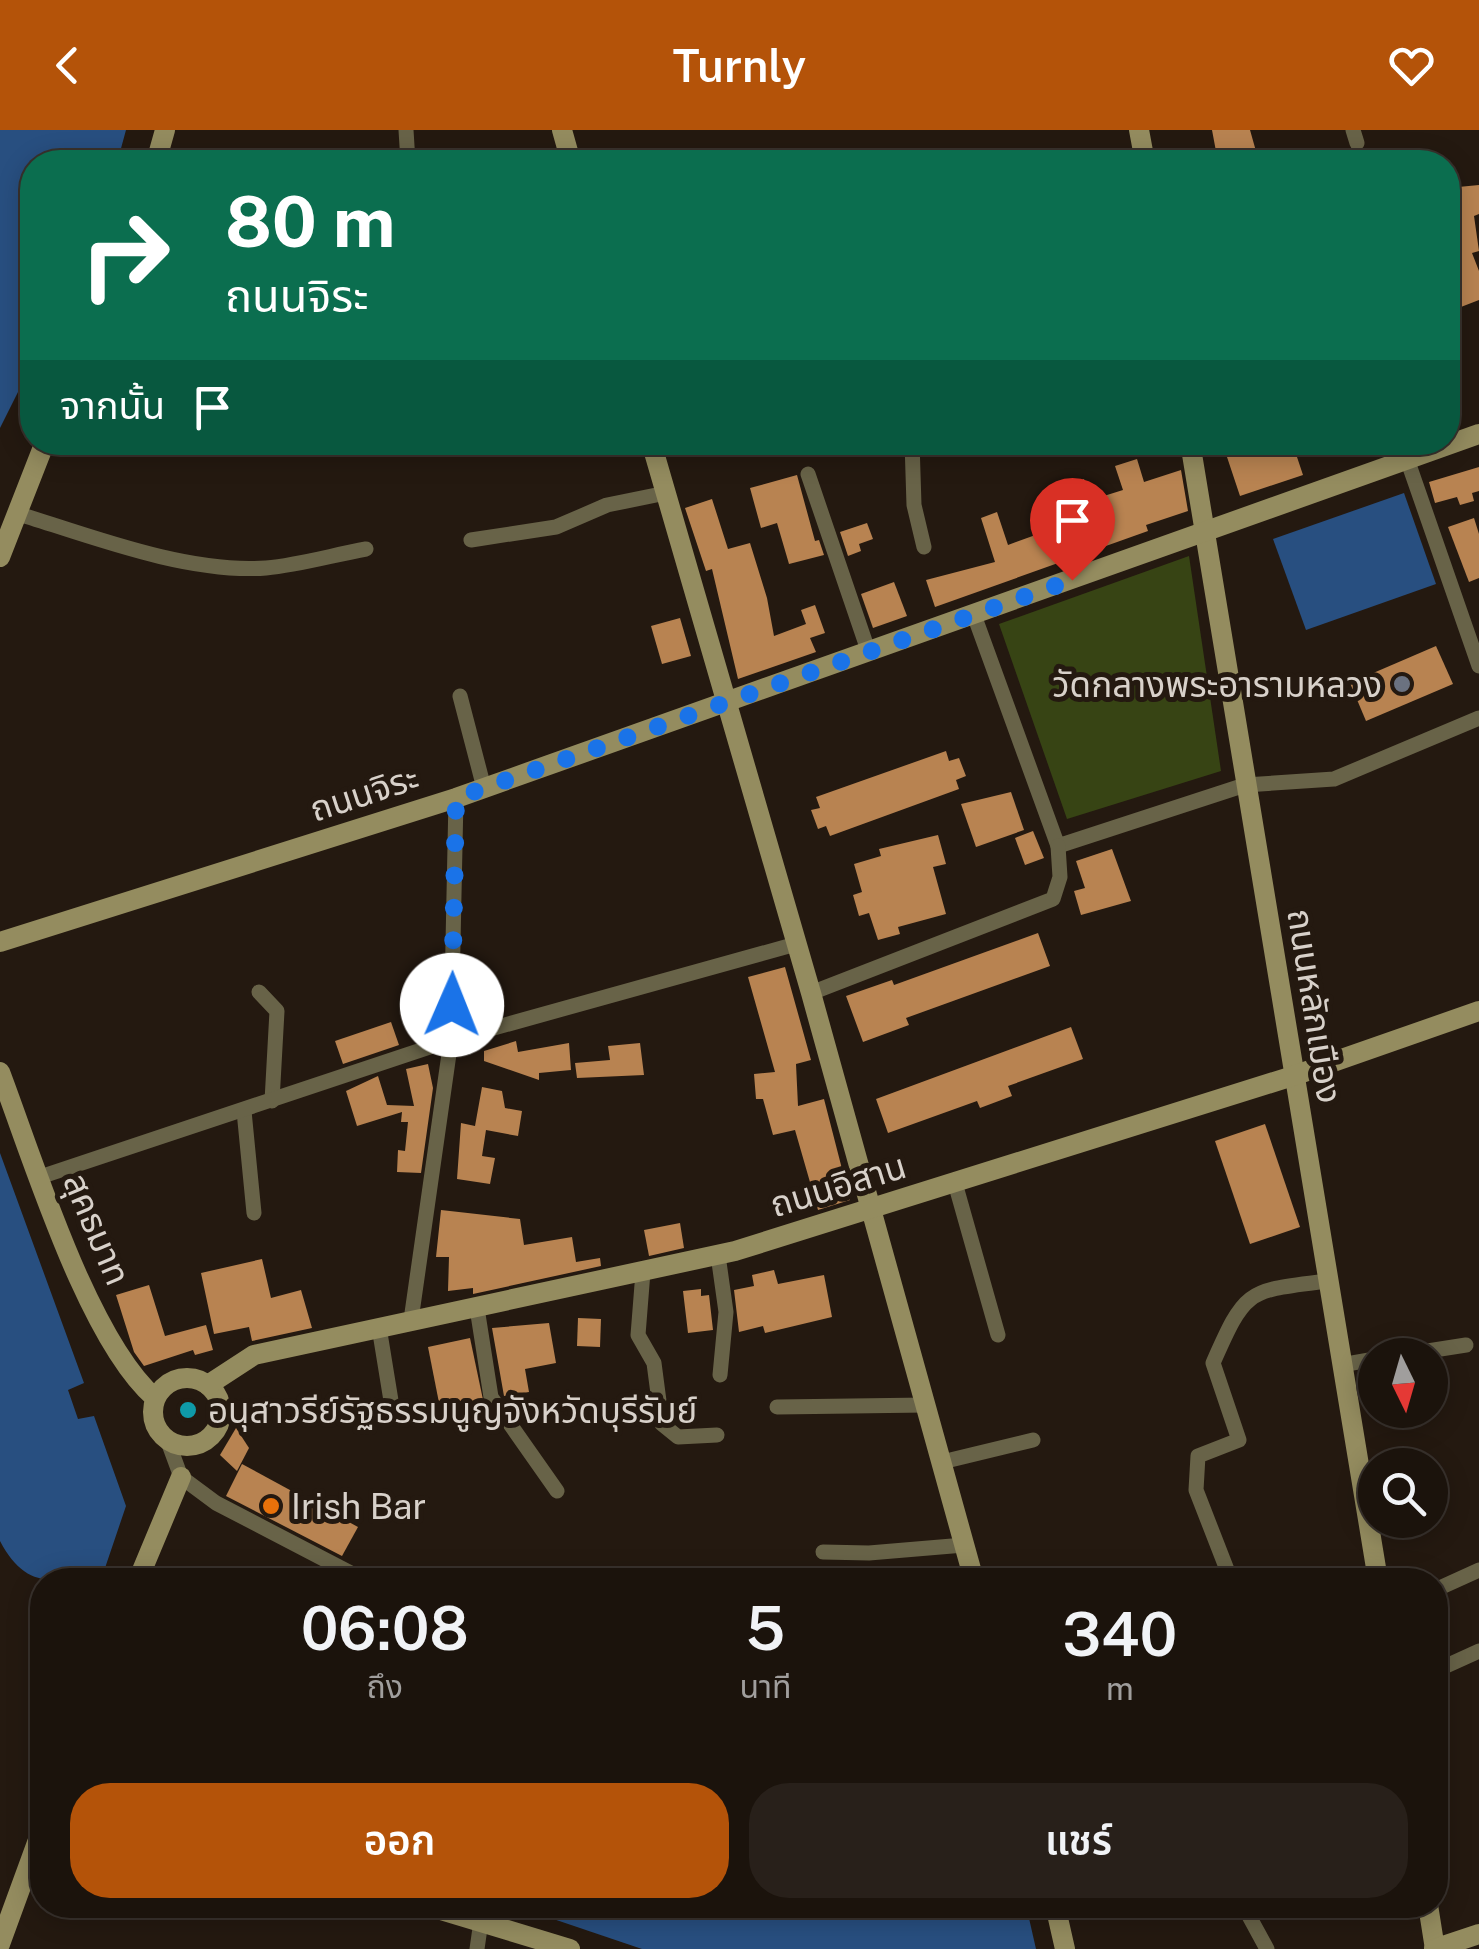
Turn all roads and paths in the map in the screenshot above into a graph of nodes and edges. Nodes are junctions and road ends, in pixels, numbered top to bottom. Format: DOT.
graph roads {
  1 [pos="39,455"];
  2 [pos="655,455"];
  3 [pos="912,455"];
  4 [pos="1192,455"];
  5 [pos="1421,455"];
  6 [pos="1407,460"];
  7 [pos="808,474"];
  8 [pos="666,494"];
  9 [pos="16,512"];
  10 [pos="1204,533"];
  11 [pos="471,540"];
  12 [pos="924,547"];
  13 [pos="366,549"];
  14 [pos="0,557"];
  15 [pos="974,616"];
  16 [pos="868,653"];
  17 [pos="1479,666"];
  18 [pos="460,696"];
  19 [pos="726,704"];
  20 [pos="1479,718"];
  21 [pos="1245,786"];
  22 [pos="484,788"];
  23 [pos="456,798"];
  24 [pos="1058,846"];
  25 [pos="0,942"];
  26 [pos="796,944"];
  27 [pos="259,992"];
  28 [pos="811,993"];
  29 [pos="1479,1010"];
  30 [pos="451,1040"];
  31 [pos="0,1072"];
  32 [pos="1293,1076"];
  33 [pos="272,1102"];
  34 [pos="244,1111"];
  35 [pos="40,1177"];
  36 [pos="955,1183"];
  37 [pos="872,1209"];
  38 [pos="254,1213"];
  39 [pos="718,1255"];
  40 [pos="643,1272"];
  41 [pos="1327,1281"];
  42 [pos="477,1308"];
  43 [pos="411,1320"];
  44 [pos="379,1327"];
  45 [pos="998,1335"];
  46 [pos="1466,1345"];
  47 [pos="1448,1348"];
  48 [pos="1358,1362"];
  49 [pos="1341,1364"];
  50 [pos="720,1375"];
  51 [pos="208,1385"];
  52 [pos="155,1398"];
  53 [pos="926,1405"];
  54 [pos="778,1407"];
  55 [pos="393,1413"];
  56 [pos="717,1434"];
  57 [pos="167,1439"];
  58 [pos="1033,1440"];
  59 [pos="942,1462"];
  60 [pos="181,1476"];
  61 [pos="557,1491"];
  62 [pos="964,1544"];
  63 [pos="822,1552"];
  64 [pos="143,1568"];
  65 [pos="341,1568"];
  66 [pos="971,1568"];
  67 [pos="1226,1568"];
  68 [pos="1376,1568"];
  69 [pos="1479,1570"];
  70 [pos="1448,1584"];
  71 [pos="1479,1651"];
  72 [pos="1448,1665"];
  73 [pos="30,1862"];
  74 [pos="470,1918"];
  75 [pos="1059,1918"];
  76 [pos="1250,1918"];
  77 [pos="1430,1918"];
  78 [pos="480,1921"];
  79 [pos="1479,1934"];
  80 [pos="0,1944"];
  81 [pos="477,1949"];
  82 [pos="570,1949"];
  83 [pos="1065,1949"];
  84 [pos="1267,1949"];
  85 [pos="1435,1949"];
  1 -- 9 [label="street"];
  2 -- 8 [label="street"];
  3 -- 12 [label="street"];
  4 -- 10 [label="street, ถนนหลักเมือง"];
  5 -- 6 [label="street, ถนนจิระ"];
  6 -- 10 [label="street, ถนนจิระ"];
  6 -- 17 [label="street"];
  7 -- 16 [label="street"];
  8 -- 11 [label="street"];
  8 -- 19 [label="street"];
  9 -- 13 [label="street"];
  9 -- 14 [label="street"];
  10 -- 15 [label="street, ถนนจิระ"];
  10 -- 21 [label="street, ถนนหลักเมือง"];
  15 -- 16 [label="street, ถนนจิระ"];
  15 -- 24 [label="street"];
  16 -- 19 [label="street, ถนนจิระ"];
  18 -- 22 [label="street"];
  19 -- 22 [label="street, ถนนจิระ"];
  19 -- 26 [label="street"];
  20 -- 21 [label="street"];
  21 -- 24 [label="street"];
  21 -- 32 [label="street, ถนนหลักเมือง"];
  22 -- 23 [label="street, ถนนจิระ"];
  23 -- 25 [label="street, ถนนจิระ"];
  23 -- 30 [label="street"];
  24 -- 28 [label="street"];
  26 -- 28 [label="street"];
  26 -- 30 [label="street"];
  27 -- 33 [label="street"];
  28 -- 37 [label="street"];
  29 -- 32 [label="street, ถนนอิสาน"];
  30 -- 33 [label="street"];
  30 -- 43 [label="street"];
  31 -- 35 [label="street, สุคธมาท"];
  32 -- 36 [label="street, ถนนอิสาน"];
  32 -- 41 [label="street, ถนนหลักเมือง"];
  33 -- 34 [label="street"];
  34 -- 35 [label="street"];
  34 -- 38 [label="street"];
  35 -- 52 [label="street, สุคธมาท"];
  36 -- 37 [label="street, ถนนอิสาน"];
  36 -- 45 [label="street"];
  37 -- 39 [label="street, ถนนอิสาน"];
  37 -- 53 [label="street"];
  39 -- 40 [label="street, ถนนอิสาน"];
  39 -- 50 [label="street"];
  40 -- 42 [label="street, ถนนอิสาน"];
  40 -- 56 [label="street"];
  41 -- 49 [label="street, ถนนหลักเมือง"];
  41 -- 67 [label="street"];
  42 -- 43 [label="street, ถนนอิสาน"];
  42 -- 61 [label="street"];
  43 -- 44 [label="street, ถนนอิสาน"];
  44 -- 51 [label="street, ถนนอิสาน"];
  44 -- 55 [label="street"];
  46 -- 47 [label="street"];
  48 -- 49 [label="street"];
  49 -- 68 [label="street, ถนนหลักเมือง"];
  51 -- 52 [label="street"];
  51 -- 57 [label="street"];
  52 -- 57 [label="street"];
  53 -- 54 [label="street"];
  53 -- 59 [label="street"];
  57 -- 60 [label="street"];
  58 -- 59 [label="street"];
  59 -- 62 [label="street"];
  60 -- 64 [label="street"];
  60 -- 65 [label="street"];
  62 -- 63 [label="street"];
  62 -- 66 [label="street"];
  69 -- 70 [label="street"];
  71 -- 72 [label="street"];
  73 -- 80 [label="street"];
  74 -- 78 [label="street"];
  75 -- 83 [label="street"];
  76 -- 84 [label="street"];
  77 -- 85 [label="street"];
  78 -- 81 [label="street"];
  78 -- 82 [label="street"];
  79 -- 85 [label="street"];
}
